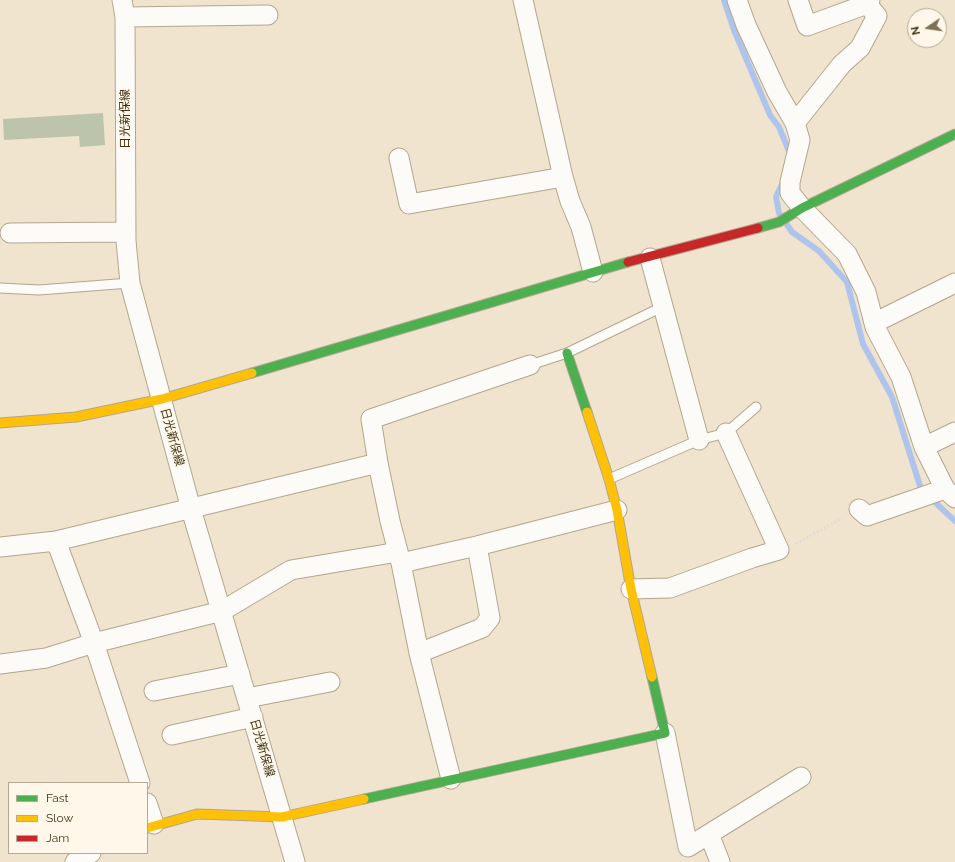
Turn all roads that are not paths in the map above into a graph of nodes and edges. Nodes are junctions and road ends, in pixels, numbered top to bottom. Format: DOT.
graph roads {
  1 [pos="523,0"];
  2 [pos="737,0"];
  3 [pos="798,0"];
  4 [pos="868,2"];
  5 [pos="123,9"];
  6 [pos="268,14"];
  7 [pos="795,123"];
  8 [pos="955,134"];
  9 [pos="399,158"];
  10 [pos="563,177"];
  11 [pos="802,208"];
  12 [pos="126,232"];
  13 [pos="10,234"];
  14 [pos="650,258"];
  15 [pos="593,272"];
  16 [pos="955,283"];
  17 [pos="130,284"];
  18 [pos="0,288"];
  19 [pos="662,307"];
  20 [pos="874,324"];
  21 [pos="567,353"];
  22 [pos="530,365"];
  23 [pos="162,399"];
  24 [pos="756,407"];
  25 [pos="0,423"];
  26 [pos="955,432"];
  27 [pos="726,433"];
  28 [pos="699,440"];
  29 [pos="924,447"];
  30 [pos="378,463"];
  31 [pos="609,478"];
  32 [pos="950,494"];
  33 [pos="191,509"];
  34 [pos="859,509"];
  35 [pos="617,510"];
  36 [pos="56,541"];
  37 [pos="477,546"];
  38 [pos="0,547"];
  39 [pos="400,558"];
  40 [pos="631,589"];
  41 [pos="222,611"];
  42 [pos="94,643"];
  43 [pos="419,653"];
  44 [pos="0,664"];
  45 [pos="240,674"];
  46 [pos="330,682"];
  47 [pos="154,692"];
  48 [pos="247,698"];
  49 [pos="253,717"];
  50 [pos="664,733"];
  51 [pos="172,735"];
  52 [pos="801,777"];
  53 [pos="451,779"];
  54 [pos="140,782"];
  55 [pos="148,809"];
  56 [pos="282,817"];
  57 [pos="151,826"];
  58 [pos="709,834"];
  59 [pos="89,854"];
  60 [pos="75,862"];
  61 [pos="295,862"];
  62 [pos="720,862"];
  1 -- 10 [label="street"];
  2 -- 7 [label="street"];
  3 -- 4 [label="street"];
  4 -- 7 [label="street"];
  5 -- 6 [label="street"];
  5 -- 12 [label="street, 日光新保線"];
  7 -- 11 [label="street"];
  8 -- 11 [label="street"];
  9 -- 10 [label="street"];
  10 -- 15 [label="street"];
  11 -- 14 [label="street"];
  11 -- 20 [label="street"];
  12 -- 13 [label="street"];
  12 -- 17 [label="street, 日光新保線"];
  14 -- 15 [label="street"];
  14 -- 19 [label="street"];
  15 -- 23 [label="street"];
  16 -- 20 [label="street"];
  17 -- 18 [label="lane"];
  17 -- 23 [label="street, 日光新保線"];
  19 -- 21 [label="lane"];
  19 -- 28 [label="street"];
  20 -- 29 [label="street"];
  21 -- 22 [label="lane"];
  21 -- 31 [label="street"];
  22 -- 30 [label="street"];
  23 -- 25 [label="street"];
  23 -- 33 [label="street, 日光新保線"];
  24 -- 27 [label="lane"];
  26 -- 29 [label="street"];
  27 -- 28 [label="lane"];
  27 -- 40 [label="street"];
  28 -- 31 [label="lane"];
  29 -- 32 [label="street"];
  30 -- 33 [label="street"];
  30 -- 39 [label="street"];
  31 -- 35 [label="street"];
  32 -- 34 [label="street"];
  33 -- 36 [label="street"];
  33 -- 41 [label="street, 日光新保線"];
  35 -- 37 [label="street"];
  35 -- 40 [label="street"];
  36 -- 38 [label="street"];
  36 -- 42 [label="street"];
  37 -- 39 [label="street"];
  37 -- 43 [label="street"];
  39 -- 41 [label="street"];
  39 -- 43 [label="street"];
  40 -- 50 [label="street"];
  41 -- 42 [label="street"];
  41 -- 45 [label="street, 日光新保線"];
  42 -- 44 [label="street"];
  42 -- 54 [label="street"];
  43 -- 53 [label="street"];
  45 -- 47 [label="street"];
  45 -- 48 [label="street, 日光新保線"];
  46 -- 48 [label="street"];
  48 -- 49 [label="street, 日光新保線"];
  49 -- 51 [label="street"];
  49 -- 56 [label="street, 日光新保線"];
  50 -- 53 [label="street"];
  50 -- 58 [label="street"];
  52 -- 58 [label="street"];
  53 -- 56 [label="street"];
  55 -- 57 [label="street"];
  56 -- 57 [label="street"];
  56 -- 61 [label="street, 日光新保線"];
  58 -- 62 [label="street"];
  59 -- 60 [label="street"];
}
